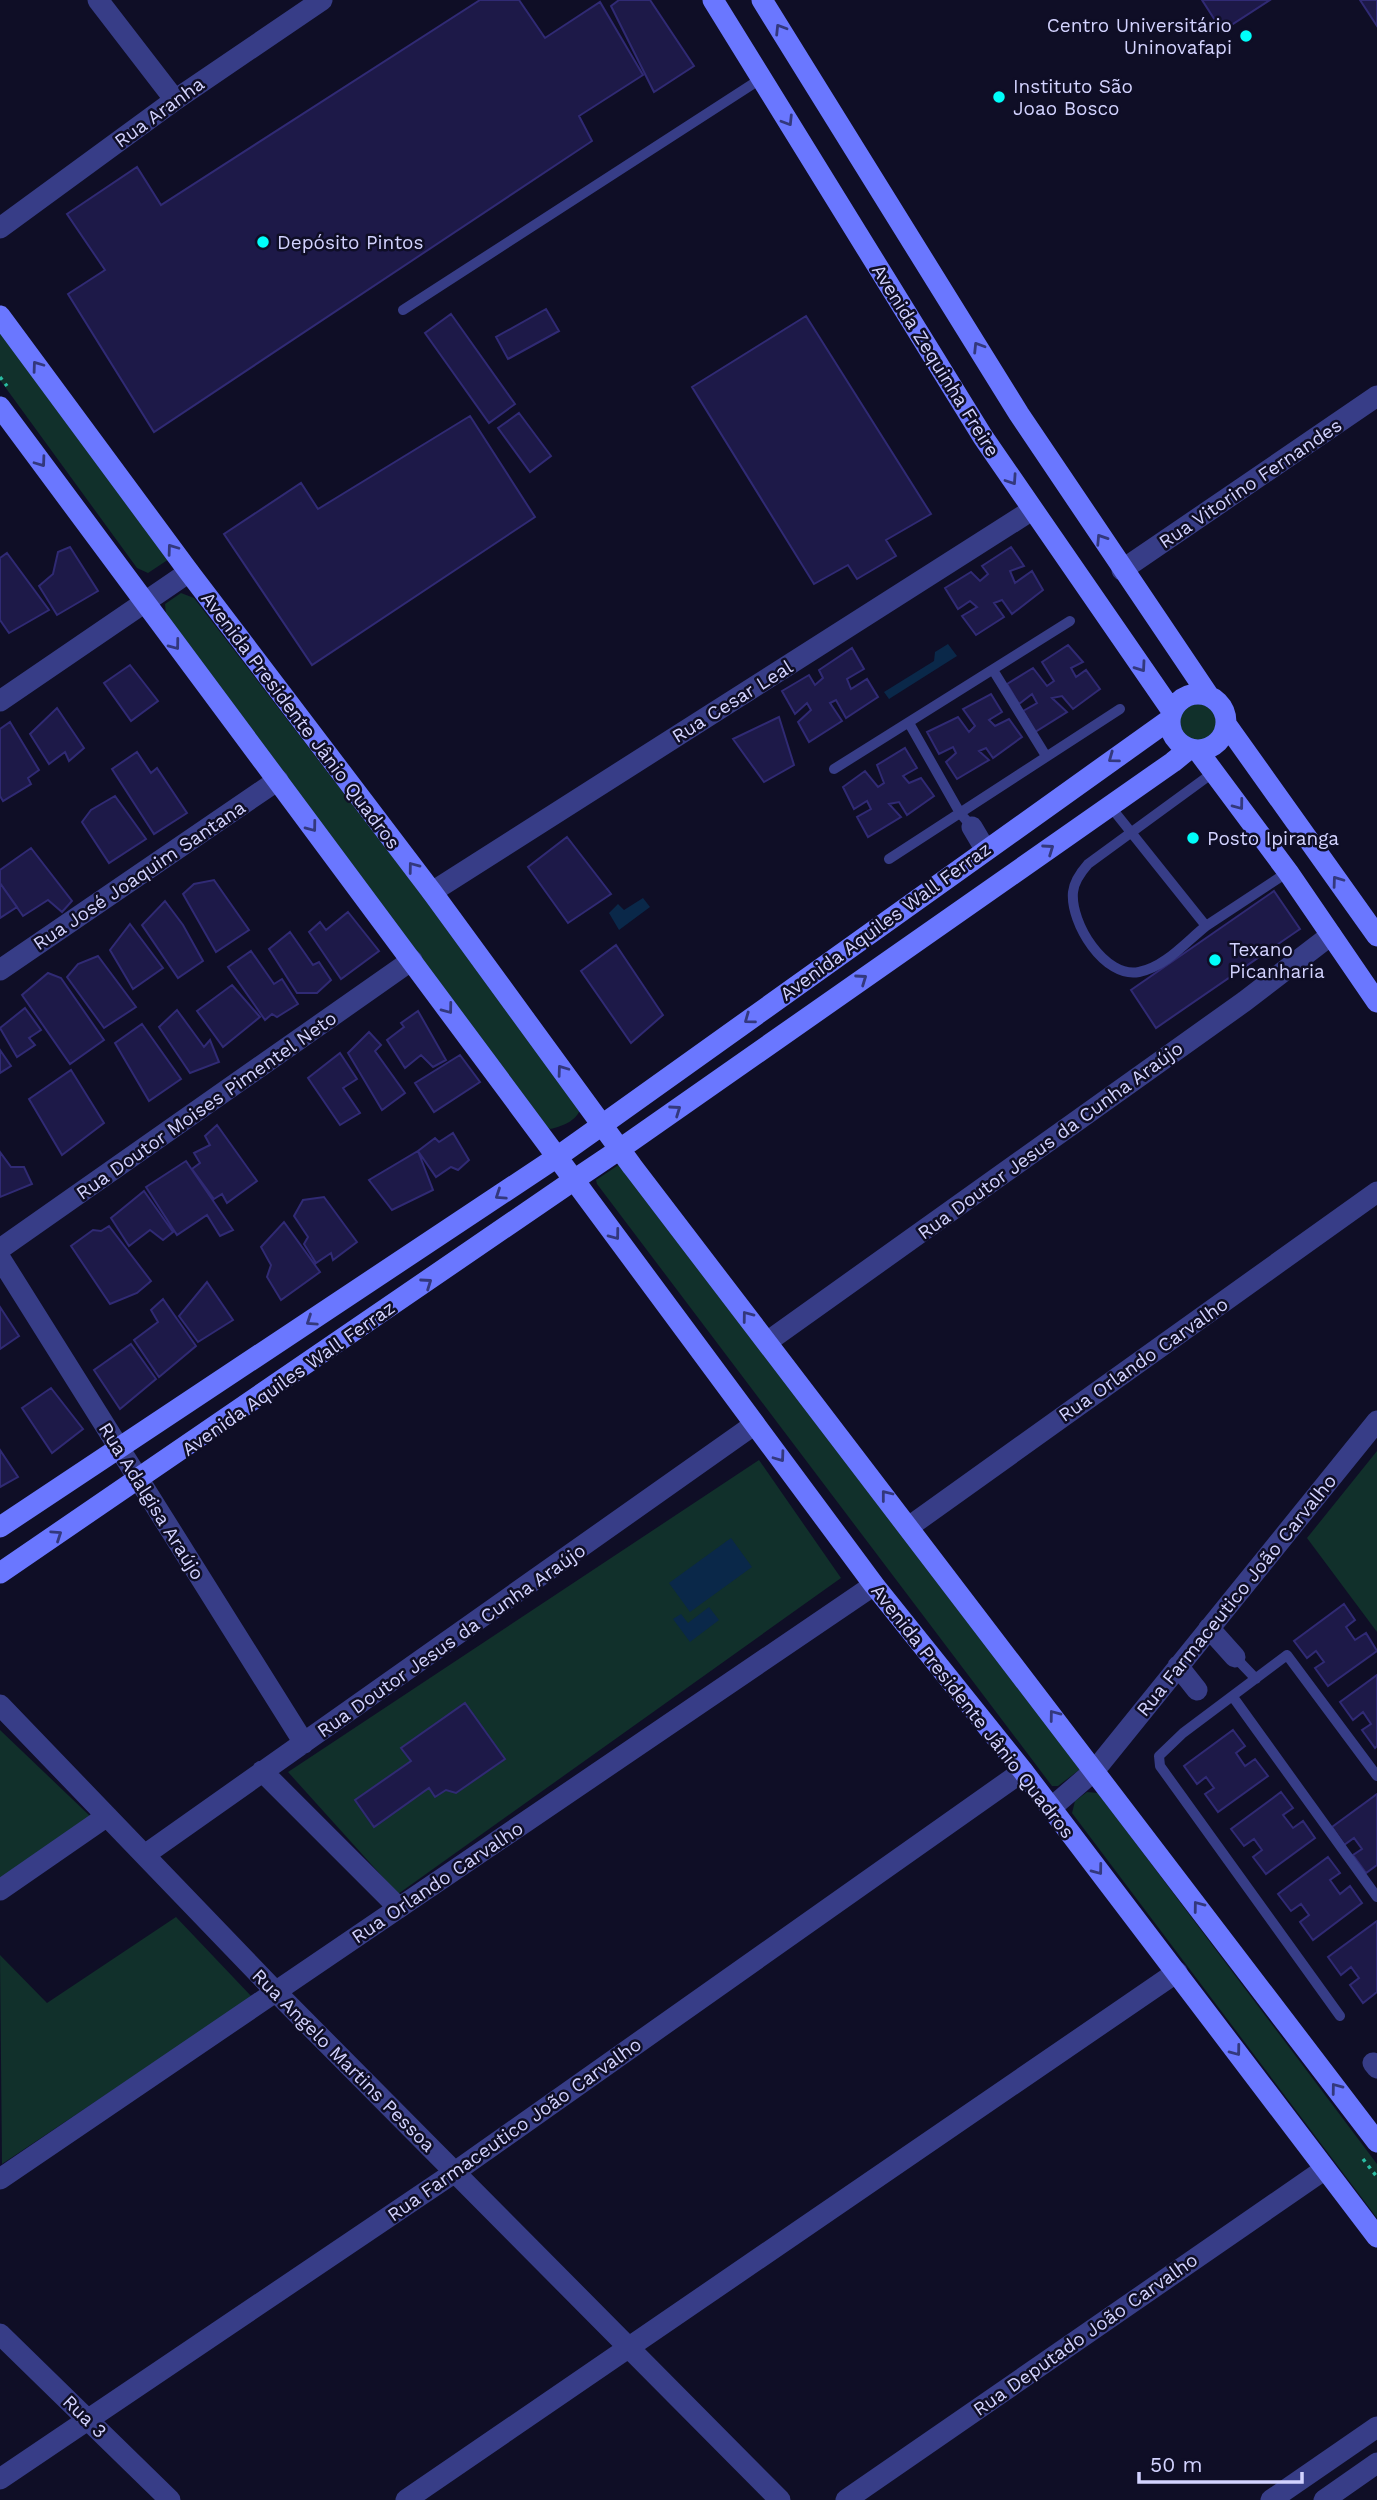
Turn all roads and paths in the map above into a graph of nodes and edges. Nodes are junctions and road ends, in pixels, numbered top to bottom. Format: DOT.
graph roads {
  1 [pos="98,0"];
  2 [pos="322,0"];
  3 [pos="713,0"];
  4 [pos="762,0"];
  5 [pos="762,78"];
  6 [pos="175,100"];
  7 [pos="0,228"];
  8 [pos="403,310"];
  9 [pos="0,316"];
  10 [pos="1377,396"];
  11 [pos="0,407"];
  12 [pos="1032,510"];
  13 [pos="1122,570"];
  14 [pos="189,572"];
  15 [pos="143,602"];
  16 [pos="1070,621"];
  17 [pos="993,670"];
  18 [pos="1209,696"];
  19 [pos="0,701"];
  20 [pos="1120,709"];
  21 [pos="1171,715"];
  22 [pos="909,723"];
  23 [pos="1226,724"];
  24 [pos="1193,750"];
  25 [pos="1046,757"];
  26 [pos="834,769"];
  27 [pos="1214,772"];
  28 [pos="278,780"];
  29 [pos="1110,806"];
  30 [pos="966,820"];
  31 [pos="1130,831"];
  32 [pos="985,849"];
  33 [pos="889,859"];
  34 [pos="1289,872"];
  35 [pos="432,892"];
  36 [pos="1206,926"];
  37 [pos="1331,935"];
  38 [pos="1377,936"];
  39 [pos="412,960"];
  40 [pos="0,970"];
  41 [pos="1377,1002"];
  42 [pos="602,1125"];
  43 [pos="620,1149"];
  44 [pos="557,1157"];
  45 [pos="574,1180"];
  46 [pos="1377,1192"];
  47 [pos="0,1249"];
  48 [pos="0,1258"];
  49 [pos="767,1342"];
  50 [pos="1377,1421"];
  51 [pos="755,1424"];
  52 [pos="119,1448"];
  53 [pos="138,1481"];
  54 [pos="910,1526"];
  55 [pos="0,1527"];
  56 [pos="0,1573"];
  57 [pos="874,1585"];
  58 [pos="1209,1628"];
  59 [pos="1236,1657"];
  60 [pos="1178,1666"];
  61 [pos="1256,1679"];
  62 [pos="1197,1690"];
  63 [pos="1233,1697"];
  64 [pos="0,1705"];
  65 [pos="1213,1710"];
  66 [pos="304,1743"];
  67 [pos="1095,1770"];
  68 [pos="262,1771"];
  69 [pos="1024,1771"];
  70 [pos="1377,1776"];
  71 [pos="1051,1808"];
  72 [pos="107,1816"];
  73 [pos="146,1854"];
  74 [pos="0,1890"];
  75 [pos="1377,1897"];
  76 [pos="399,1908"];
  77 [pos="1177,1972"];
  78 [pos="276,1992"];
  79 [pos="1339,2017"];
  80 [pos="1377,2142"];
  81 [pos="1325,2169"];
  82 [pos="455,2172"];
  83 [pos="0,2179"];
  84 [pos="1377,2237"];
  85 [pos="0,2334"];
  86 [pos="628,2346"];
  87 [pos="88,2419"];
  88 [pos="1377,2427"];
  89 [pos="1377,2463"];
  90 [pos="0,2479"];
  91 [pos="170,2500"];
  92 [pos="405,2500"];
  93 [pos="780,2500"];
  94 [pos="846,2500"];
  95 [pos="1270,2500"];
  96 [pos="1324,2500"];
  1 -- 6 [label="street"];
  2 -- 6 [label="street, Rua Aranha"];
  3 -- 5 [label="main road, Avenida Zequinha Freire"];
  13 -- 4 [label="main road, one-way"];
  5 -- 8 [label="lane"];
  5 -- 12 [label="main road, Avenida Zequinha Freire, one-way"];
  6 -- 7 [label="street, Rua Aranha"];
  14 -- 9 [label="main road, Avenida Presidente Jânio Quadros, one-way"];
  10 -- 13 [label="street, Rua Vitorino Fernandes"];
  11 -- 15 [label="main road, one-way"];
  12 -- 21 [label="main road, Avenida Zequinha Freire, one-way"];
  12 -- 35 [label="street, Rua Cesar Leal"];
  13 -- 18 [label="main road"];
  14 -- 15 [label="street"];
  35 -- 14 [label="main road, Avenida Presidente Jânio Quadros, one-way"];
  15 -- 19 [label="street"];
  15 -- 28 [label="main road, one-way"];
  16 -- 17 [label="lane"];
  17 -- 22 [label="lane"];
  17 -- 25 [label="lane"];
  18 -- 21 [label="main road"];
  18 -- 23 [label="main road"];
  20 -- 25 [label="lane"];
  21 -- 24 [label="main road"];
  21 -- 32 [label="main road, Avenida Aquiles Wall Ferraz, one-way"];
  22 -- 26 [label="lane"];
  22 -- 30 [label="lane"];
  23 -- 24 [label="main road"];
  38 -- 23 [label="main road, one-way"];
  24 -- 27 [label="main road"];
  24 -- 29 [label="main road, Avenida Aquiles Wall Ferraz"];
  25 -- 30 [label="lane"];
  27 -- 31 [label="lane"];
  27 -- 34 [label="main road, one-way"];
  28 -- 39 [label="main road, one-way"];
  28 -- 40 [label="street, Rua José Joaquim Santana"];
  29 -- 31 [label="lane"];
  43 -- 29 [label="main road, Avenida Aquiles Wall Ferraz, one-way"];
  30 -- 32 [label="street"];
  30 -- 33 [label="lane"];
  31 -- 36 [label="lane"];
  31 -- 36 [label="lane"];
  32 -- 42 [label="main road, Avenida Aquiles Wall Ferraz, one-way"];
  34 -- 36 [label="lane"];
  34 -- 37 [label="main road"];
  42 -- 35 [label="main road, Avenida Presidente Jânio Quadros, one-way"];
  37 -- 41 [label="main road"];
  37 -- 49 [label="street, Rua Doutor Jesus da Cunha Araújo"];
  39 -- 44 [label="main road, one-way"];
  39 -- 47 [label="street, Rua Doutor Moises Pimentel Neto"];
  42 -- 43 [label="main road, Avenida Presidente Jânio Quadros"];
  42 -- 44 [label="main road, Avenida Aquiles Wall Ferraz"];
  43 -- 45 [label="main road, Avenida Aquiles Wall Ferraz"];
  49 -- 43 [label="main road, one-way"];
  44 -- 45 [label="main road, Avenida Presidente Jânio Quadros"];
  44 -- 52 [label="main road, Avenida Aquiles Wall Ferraz, one-way"];
  45 -- 51 [label="main road, Avenida Presidente Jânio Quadros, one-way"];
  53 -- 45 [label="main road, Avenida Aquiles Wall Ferraz, one-way"];
  46 -- 54 [label="street, Rua Orlando Carvalho"];
  48 -- 52 [label="street, Rua Adalgisa Araújo"];
  54 -- 49 [label="main road, one-way"];
  50 -- 58 [label="street, Rua Farmaceutico João Carvalho"];
  51 -- 57 [label="main road, Avenida Presidente Jânio Quadros, one-way"];
  51 -- 66 [label="street, Rua Doutor Jesus da Cunha Araújo"];
  52 -- 53 [label="street, Rua Adalgisa Araújo"];
  52 -- 55 [label="main road, Avenida Aquiles Wall Ferraz"];
  56 -- 53 [label="main road, Avenida Aquiles Wall Ferraz, one-way"];
  53 -- 66 [label="street, Rua Adalgisa Araújo"];
  67 -- 54 [label="main road, one-way"];
  57 -- 69 [label="main road, Avenida Presidente Jânio Quadros"];
  57 -- 76 [label="street, Rua Orlando Carvalho"];
  58 -- 59 [label="street"];
  58 -- 60 [label="street, Rua Farmaceutico João Carvalho"];
  59 -- 61 [label="lane"];
  60 -- 62 [label="street"];
  60 -- 67 [label="street, Rua Farmaceutico João Carvalho"];
  61 -- 63 [label="lane"];
  61 -- 70 [label="lane"];
  62 -- 65 [label="lane"];
  63 -- 65 [label="lane"];
  63 -- 75 [label="lane"];
  64 -- 72 [label="street, Rua Angelo Martins Pessoa"];
  65 -- 79 [label="lane"];
  66 -- 68 [label="street, Rua Doutor Jesus da Cunha Araújo"];
  67 -- 71 [label="street, Rua Farmaceutico João Carvalho"];
  80 -- 67 [label="main road, one-way"];
  68 -- 73 [label="street, Rua Doutor Jesus da Cunha Araújo"];
  68 -- 76 [label="street"];
  69 -- 71 [label="main road, Avenida Presidente Jânio Quadros"];
  69 -- 82 [label="street, Rua Farmaceutico João Carvalho"];
  71 -- 77 [label="main road, Avenida Presidente Jânio Quadros, one-way"];
  72 -- 73 [label="street, Rua Angelo Martins Pessoa"];
  72 -- 74 [label="street"];
  73 -- 78 [label="street, Rua Angelo Martins Pessoa"];
  76 -- 78 [label="street, Rua Orlando Carvalho"];
  77 -- 81 [label="main road, Avenida Presidente Jânio Quadros, one-way"];
  77 -- 86 [label="street"];
  78 -- 82 [label="street, Rua Angelo Martins Pessoa"];
  78 -- 83 [label="street, Rua Orlando Carvalho"];
  81 -- 84 [label="main road, Avenida Presidente Jânio Quadros"];
  81 -- 94 [label="street, Rua Deputado João Carvalho"];
  82 -- 86 [label="street, Rua Angelo Martins Pessoa"];
  82 -- 87 [label="street, Rua Farmaceutico João Carvalho"];
  85 -- 87 [label="street, Rua 3"];
  86 -- 92 [label="street"];
  86 -- 93 [label="street, Rua Angelo Martins Pessoa"];
  87 -- 90 [label="street, Rua Farmaceutico João Carvalho"];
  87 -- 91 [label="street, Rua 3"];
  88 -- 95 [label="street"];
  89 -- 96 [label="street"];
}
